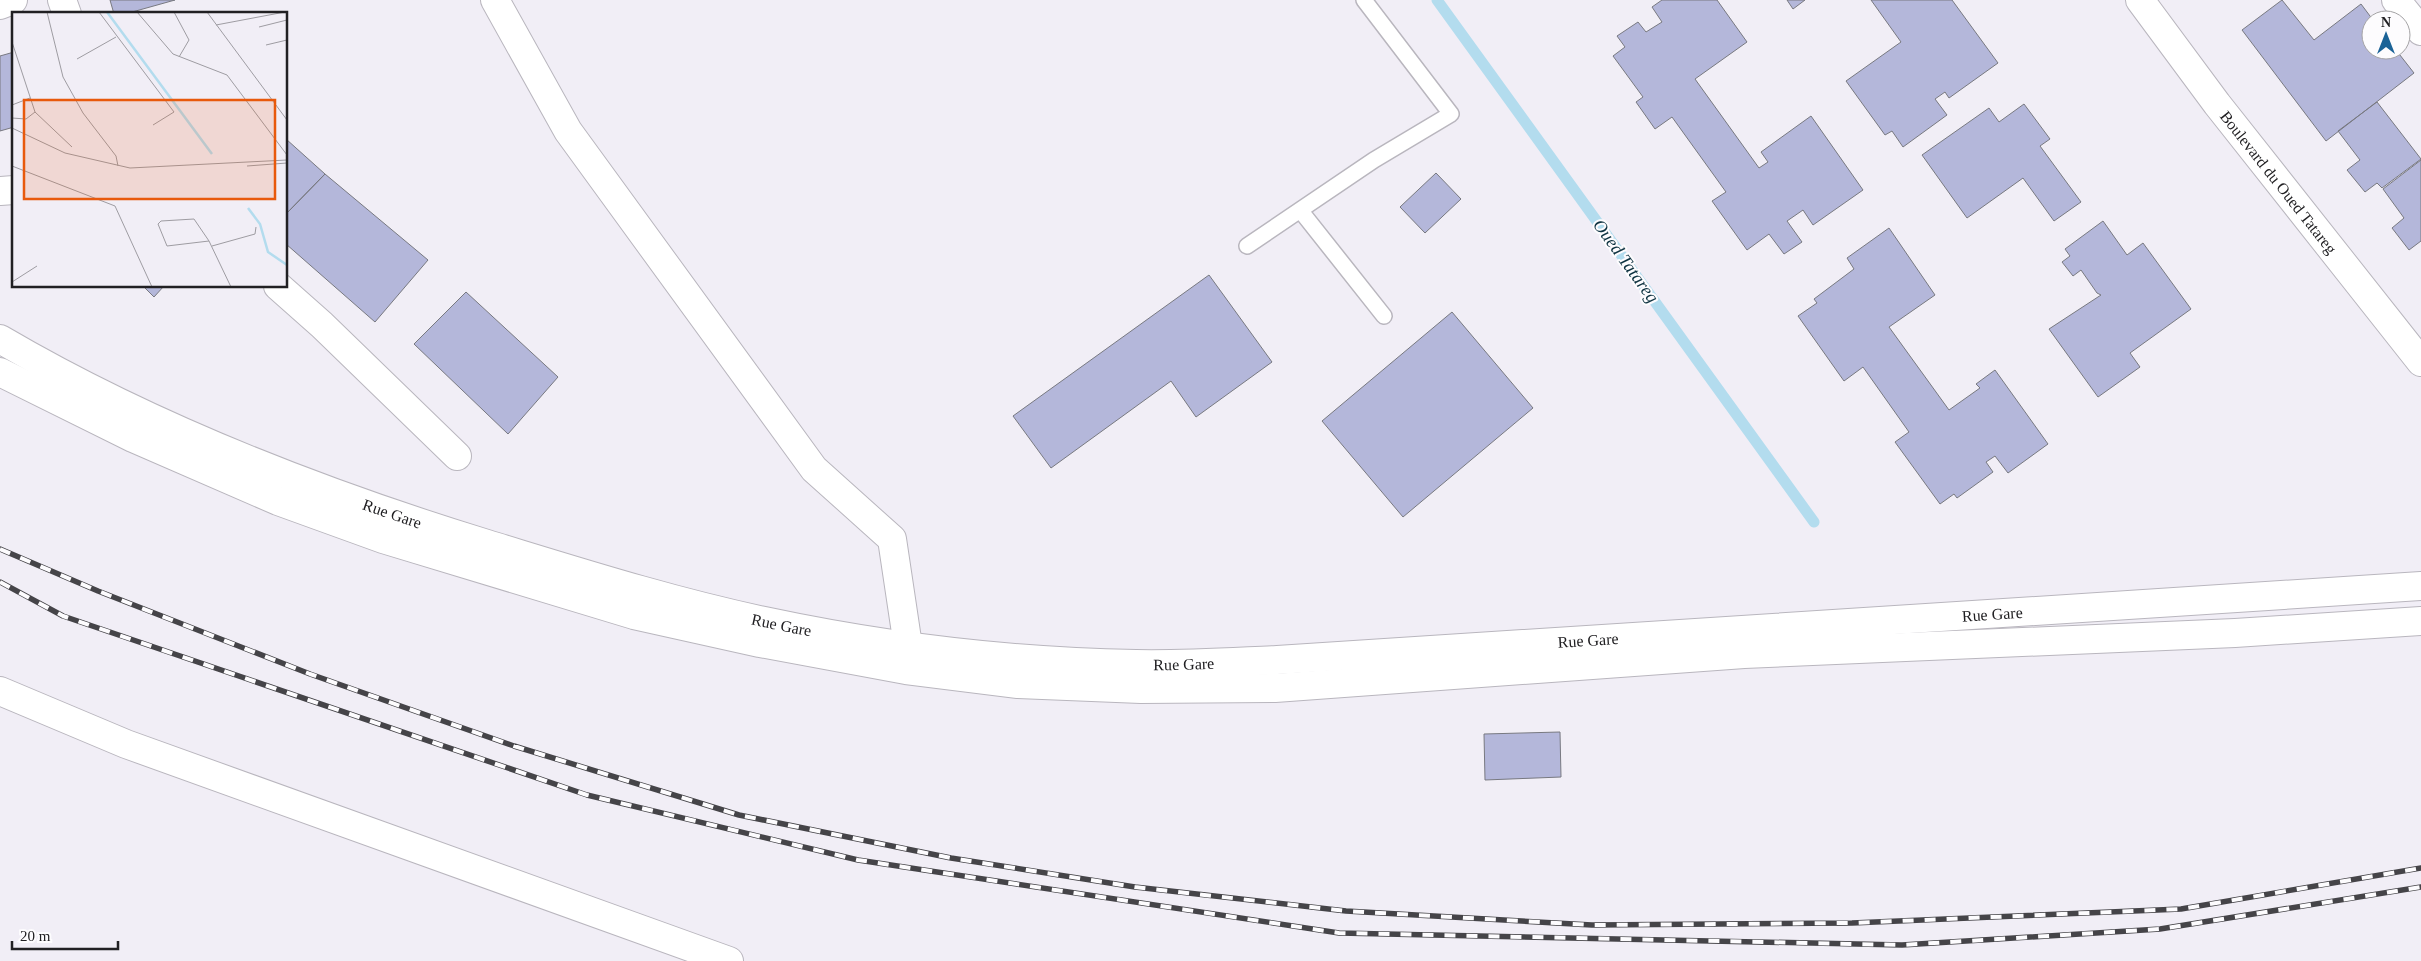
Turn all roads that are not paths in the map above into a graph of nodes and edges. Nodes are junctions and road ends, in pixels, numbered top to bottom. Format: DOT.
graph roads {
  1 [pos="13,0"];
  2 [pos="62,0"];
  3 [pos="495,0"];
  4 [pos="1364,0"];
  5 [pos="2140,0"];
  6 [pos="2396,0"];
  7 [pos="0,5"];
  8 [pos="66,12"];
  9 [pos="2421,32"];
  10 [pos="1300,210"];
  11 [pos="1247,246"];
  12 [pos="280,288"];
  13 [pos="1384,316"];
  14 [pos="0,339"];
  15 [pos="2421,362"];
  16 [pos="0,372"];
  17 [pos="457,456"];
  18 [pos="2421,586"];
  19 [pos="2421,620"];
  20 [pos="908,646"];
  21 [pos="0,691"];
  22 [pos="729,961"];
  1 -- 7 [label="main road"];
  2 -- 8 [label="main road"];
  3 -- 20 [label="main road"];
  4 -- 10 [label="lane"];
  5 -- 15 [label="main road, Boulevard du Oued Tatareg"];
  6 -- 9 [label="main road"];
  10 -- 11 [label="lane"];
  10 -- 13 [label="lane"];
  12 -- 17 [label="main road"];
  14 -- 20 [label="main road, Rue Gare"];
  16 -- 19 [label="main road, Rue Gare"];
  18 -- 20 [label="main road, Rue Gare"];
  21 -- 22 [label="main road"];
}
